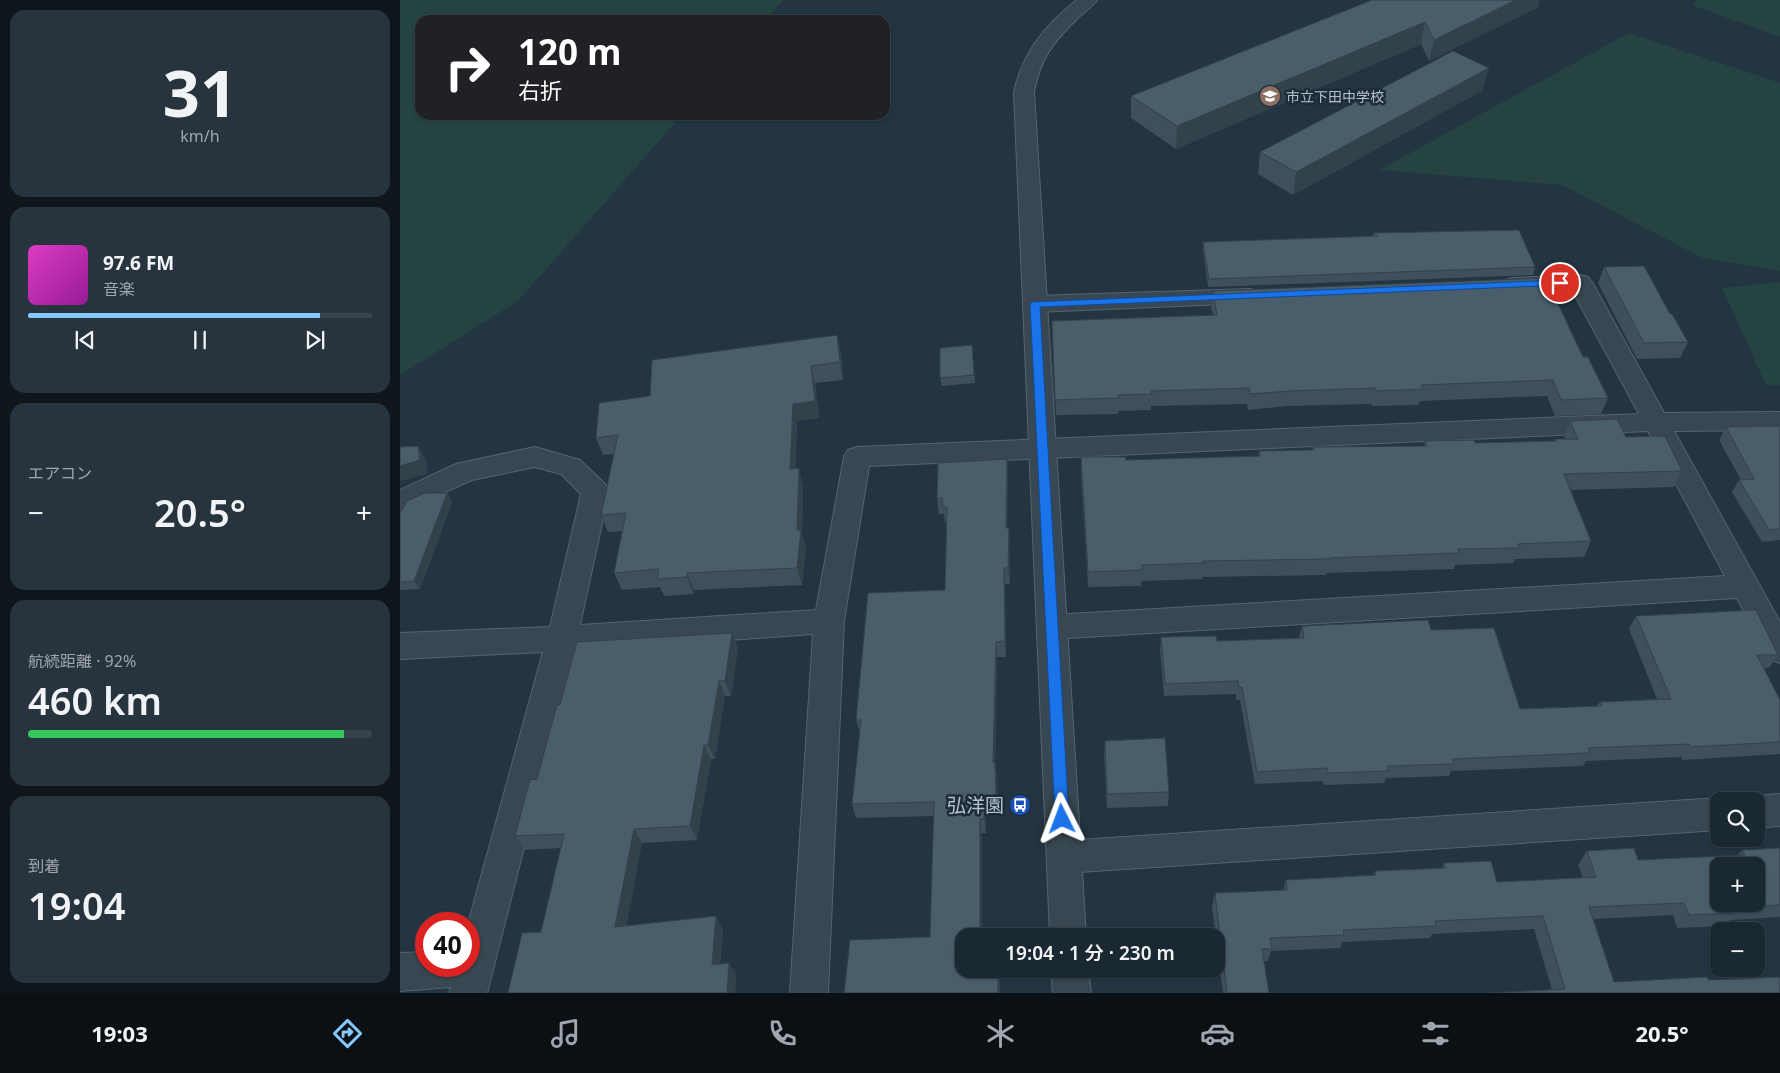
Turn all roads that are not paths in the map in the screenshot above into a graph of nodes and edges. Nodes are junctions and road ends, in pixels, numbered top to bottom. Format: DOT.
graph roads {
  1 [pos="1088,0"];
  2 [pos="1490,286"];
  3 [pos="1273,295"];
  4 [pos="1035,304"];
  5 [pos="1780,421"];
  6 [pos="1656,422"];
  7 [pos="1042,448"];
  8 [pos="400,502"];
  9 [pos="1745,586"];
  10 [pos="829,621"];
  11 [pos="1052,627"];
  12 [pos="562,639"];
  13 [pos="400,646"];
  14 [pos="1780,650"];
  15 [pos="1780,810"];
  16 [pos="1765,811"];
  17 [pos="1710,815"];
  18 [pos="1064,857"];
  19 [pos="1068,928"];
  20 [pos="400,972"];
  21 [pos="1071,978"];
  22 [pos="472,980"];
  23 [pos="809,993"];
  24 [pos="1072,993"];
  1 -- 4 [label="street"];
  2 -- 6 [label="street"];
  3 -- 4 [label="street"];
  4 -- 7 [label="street"];
  5 -- 6 [label="street"];
  6 -- 7 [label="street"];
  6 -- 9 [label="street"];
  7 -- 10 [label="street"];
  7 -- 11 [label="street"];
  8 -- 12 [label="street"];
  9 -- 11 [label="street"];
  9 -- 14 [label="street"];
  10 -- 12 [label="street"];
  10 -- 23 [label="street"];
  11 -- 18 [label="street"];
  12 -- 13 [label="street"];
  12 -- 22 [label="street"];
  15 -- 16 [label="street"];
  17 -- 18 [label="street"];
  18 -- 19 [label="street"];
  20 -- 22 [label="street"];
  21 -- 24 [label="street"];
}
